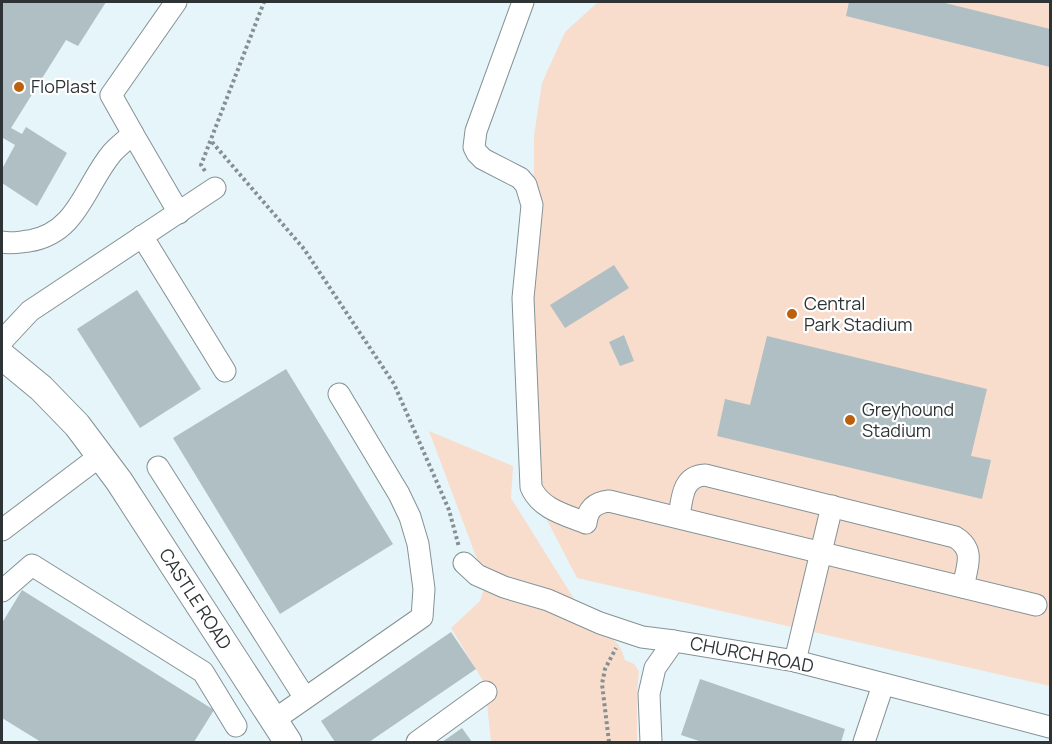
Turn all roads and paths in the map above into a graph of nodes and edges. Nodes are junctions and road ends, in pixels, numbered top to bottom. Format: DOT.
graph roads {
  1 [pos="176,2"];
  2 [pos="264,2"];
  3 [pos="523,2"];
  4 [pos="133,134"];
  5 [pos="212,142"];
  6 [pos="215,188"];
  7 [pos="179,213"];
  8 [pos="142,236"];
  9 [pos="2,242"];
  10 [pos="2,342"];
  11 [pos="2,356"];
  12 [pos="225,371"];
  13 [pos="339,394"];
  14 [pos="100,456"];
  15 [pos="158,467"];
  16 [pos="832,506"];
  17 [pos="679,518"];
  18 [pos="2,530"];
  19 [pos="821,552"];
  20 [pos="464,563"];
  21 [pos="963,587"];
  22 [pos="2,591"];
  23 [pos="1036,604"];
  24 [pos="633,634"];
  25 [pos="674,641"];
  26 [pos="795,661"];
  27 [pos="883,685"];
  28 [pos="486,692"];
  29 [pos="305,698"];
  30 [pos="274,720"];
  31 [pos="236,726"];
  32 [pos="1050,727"];
  33 [pos="288,742"];
  34 [pos="417,742"];
  35 [pos="609,742"];
  36 [pos="651,742"];
  37 [pos="864,742"];
  1 -- 4 [label="street"];
  2 -- 5 [label="path"];
  3 -- 17 [label="street"];
  4 -- 7 [label="street"];
  4 -- 9 [label="street"];
  5 -- 6 [label="path"];
  5 -- 20 [label="path"];
  6 -- 7 [label="street"];
  7 -- 8 [label="street"];
  8 -- 10 [label="street"];
  8 -- 12 [label="street"];
  11 -- 14 [label="main road, CASTLE ROAD"];
  13 -- 29 [label="street"];
  14 -- 18 [label="street"];
  14 -- 30 [label="main road, CASTLE ROAD"];
  15 -- 29 [label="street"];
  16 -- 17 [label="street"];
  16 -- 19 [label="street"];
  16 -- 21 [label="street"];
  17 -- 19 [label="street"];
  19 -- 21 [label="street"];
  19 -- 26 [label="street"];
  20 -- 24 [label="street, CHURCH ROAD"];
  21 -- 23 [label="street"];
  22 -- 31 [label="street"];
  24 -- 25 [label="street, CHURCH ROAD"];
  24 -- 35 [label="path"];
  25 -- 26 [label="street, CHURCH ROAD"];
  25 -- 36 [label="street"];
  26 -- 27 [label="street, CHURCH ROAD"];
  27 -- 32 [label="street, CHURCH ROAD"];
  27 -- 37 [label="street"];
  28 -- 34 [label="street"];
  29 -- 30 [label="street"];
  30 -- 33 [label="main road, CASTLE ROAD"];
}
